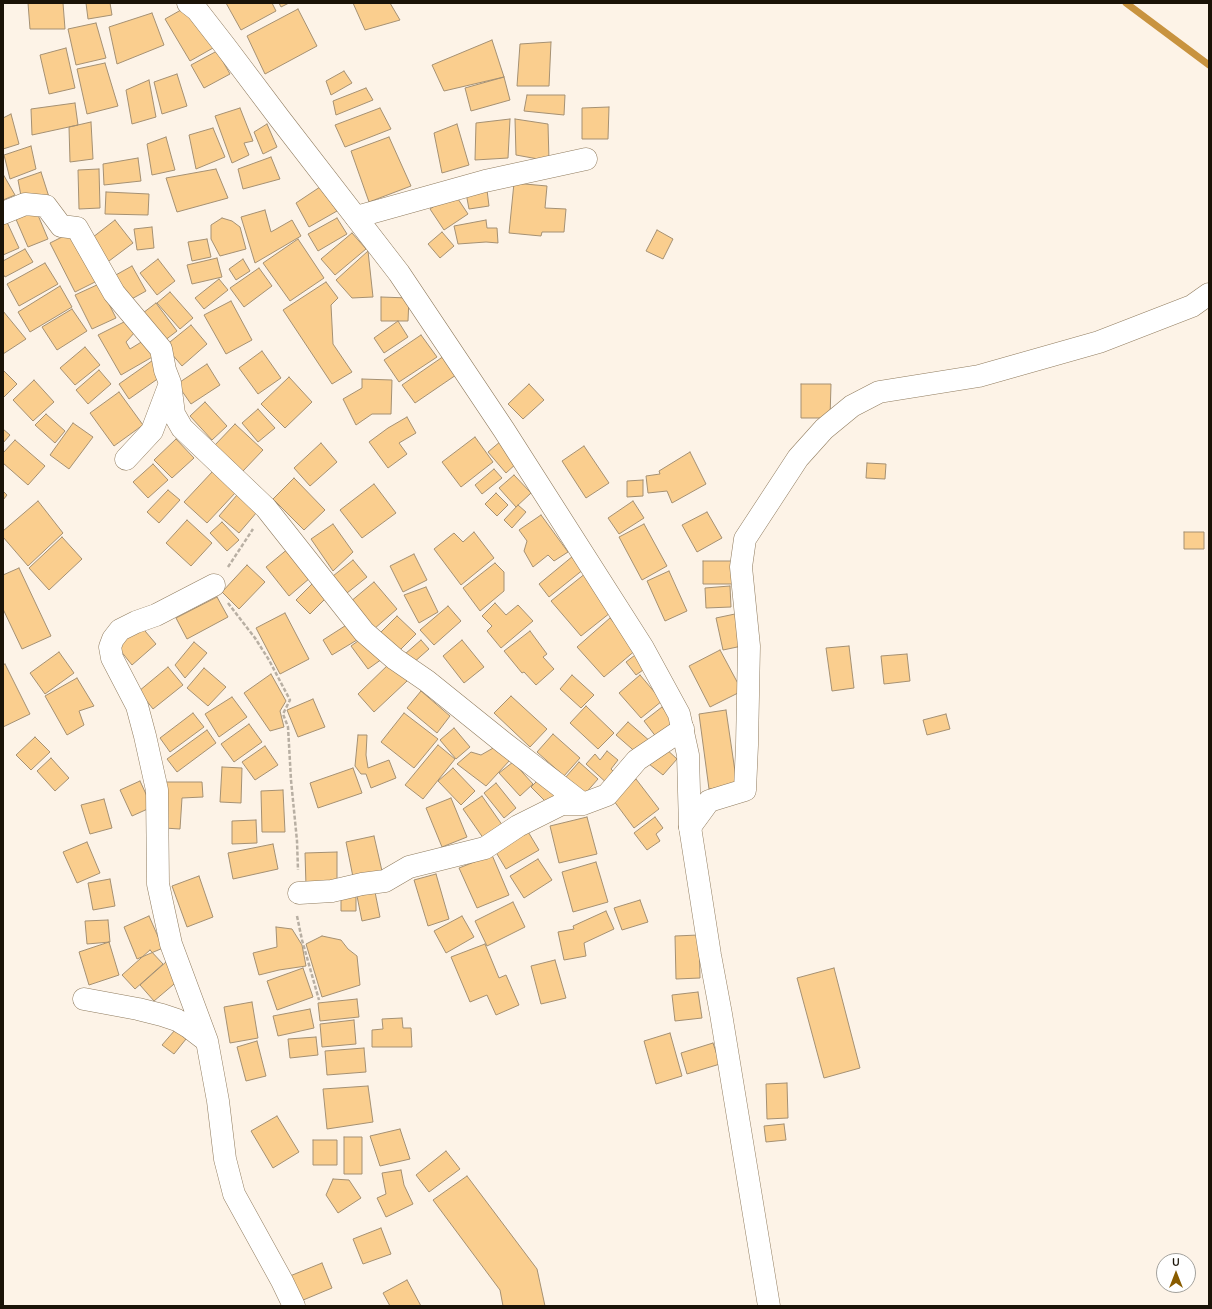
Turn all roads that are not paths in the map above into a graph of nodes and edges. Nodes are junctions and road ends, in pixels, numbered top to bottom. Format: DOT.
graph roads {
  1 [pos="188,3"];
  2 [pos="586,159"];
  3 [pos="3,214"];
  4 [pos="356,217"];
  5 [pos="1209,294"];
  6 [pos="170,383"];
  7 [pos="126,459"];
  8 [pos="214,585"];
  9 [pos="683,729"];
  10 [pos="583,804"];
  11 [pos="690,827"];
  12 [pos="299,893"];
  13 [pos="84,1000"];
  14 [pos="207,1041"];
  15 [pos="294,1306"];
  16 [pos="769,1306"];
  1 -- 4 [label="street"];
  2 -- 4 [label="street"];
  3 -- 6 [label="street"];
  4 -- 9 [label="street"];
  5 -- 11 [label="street"];
  6 -- 7 [label="street"];
  6 -- 10 [label="street"];
  8 -- 14 [label="street"];
  9 -- 10 [label="street"];
  9 -- 11 [label="street"];
  10 -- 12 [label="street"];
  11 -- 16 [label="street"];
  13 -- 14 [label="street"];
  14 -- 15 [label="street"];
}
